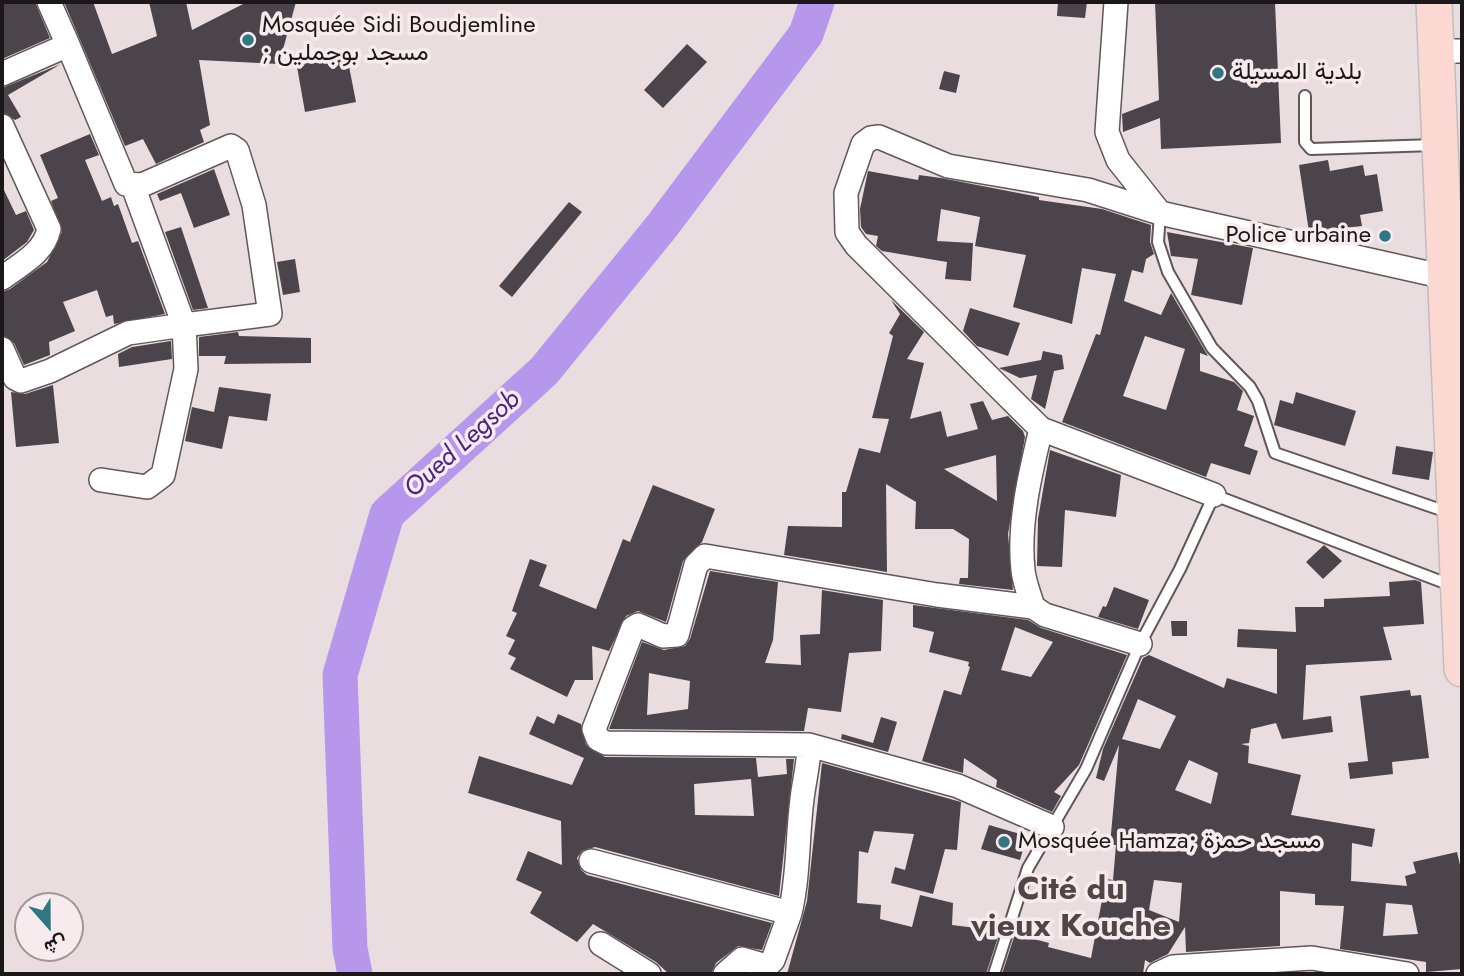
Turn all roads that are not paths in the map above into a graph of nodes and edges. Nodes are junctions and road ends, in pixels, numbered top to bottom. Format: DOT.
graph roads {
  1 [pos="49,2"];
  2 [pos="1116,2"];
  3 [pos="1434,2"];
  4 [pos="68,44"];
  5 [pos="1449,51"];
  6 [pos="2,74"];
  7 [pos="1305,96"];
  8 [pos="4,137"];
  9 [pos="1440,145"];
  10 [pos="133,186"];
  11 [pos="1160,213"];
  12 [pos="1454,276"];
  13 [pos="2,278"];
  14 [pos="184,324"];
  15 [pos="2,349"];
  16 [pos="1456,380"];
  17 [pos="1041,429"];
  18 [pos="101,480"];
  19 [pos="1214,495"];
  20 [pos="1456,515"];
  21 [pos="1459,587"];
  22 [pos="1033,607"];
  23 [pos="1140,644"];
  24 [pos="1462,669"];
  25 [pos="809,745"];
  26 [pos="1052,827"];
  27 [pos="591,861"];
  28 [pos="790,913"];
  29 [pos="601,944"];
  30 [pos="649,974"];
  31 [pos="724,974"];
  32 [pos="994,974"];
  33 [pos="1158,974"];
  34 [pos="1407,974"];
  1 -- 4 [label="street"];
  2 -- 11 [label="street"];
  3 -- 5 [label="main road"];
  4 -- 6 [label="street"];
  4 -- 10 [label="street"];
  5 -- 9 [label="main road"];
  7 -- 9 [label="lane"];
  8 -- 13 [label="street"];
  9 -- 12 [label="main road"];
  10 -- 14 [label="street"];
  10 -- 14 [label="street"];
  11 -- 12 [label="street"];
  11 -- 17 [label="street"];
  11 -- 20 [label="lane"];
  12 -- 16 [label="main road"];
  14 -- 15 [label="street"];
  14 -- 18 [label="street"];
  16 -- 20 [label="main road"];
  17 -- 19 [label="street"];
  17 -- 22 [label="street"];
  19 -- 21 [label="lane"];
  19 -- 23 [label="lane"];
  20 -- 21 [label="main road"];
  21 -- 24 [label="main road"];
  22 -- 23 [label="street"];
  22 -- 25 [label="street"];
  23 -- 26 [label="lane"];
  25 -- 26 [label="street"];
  25 -- 28 [label="street"];
  26 -- 32 [label="lane"];
  27 -- 28 [label="street"];
  28 -- 31 [label="street"];
  29 -- 30 [label="street"];
  33 -- 34 [label="street"];
}
